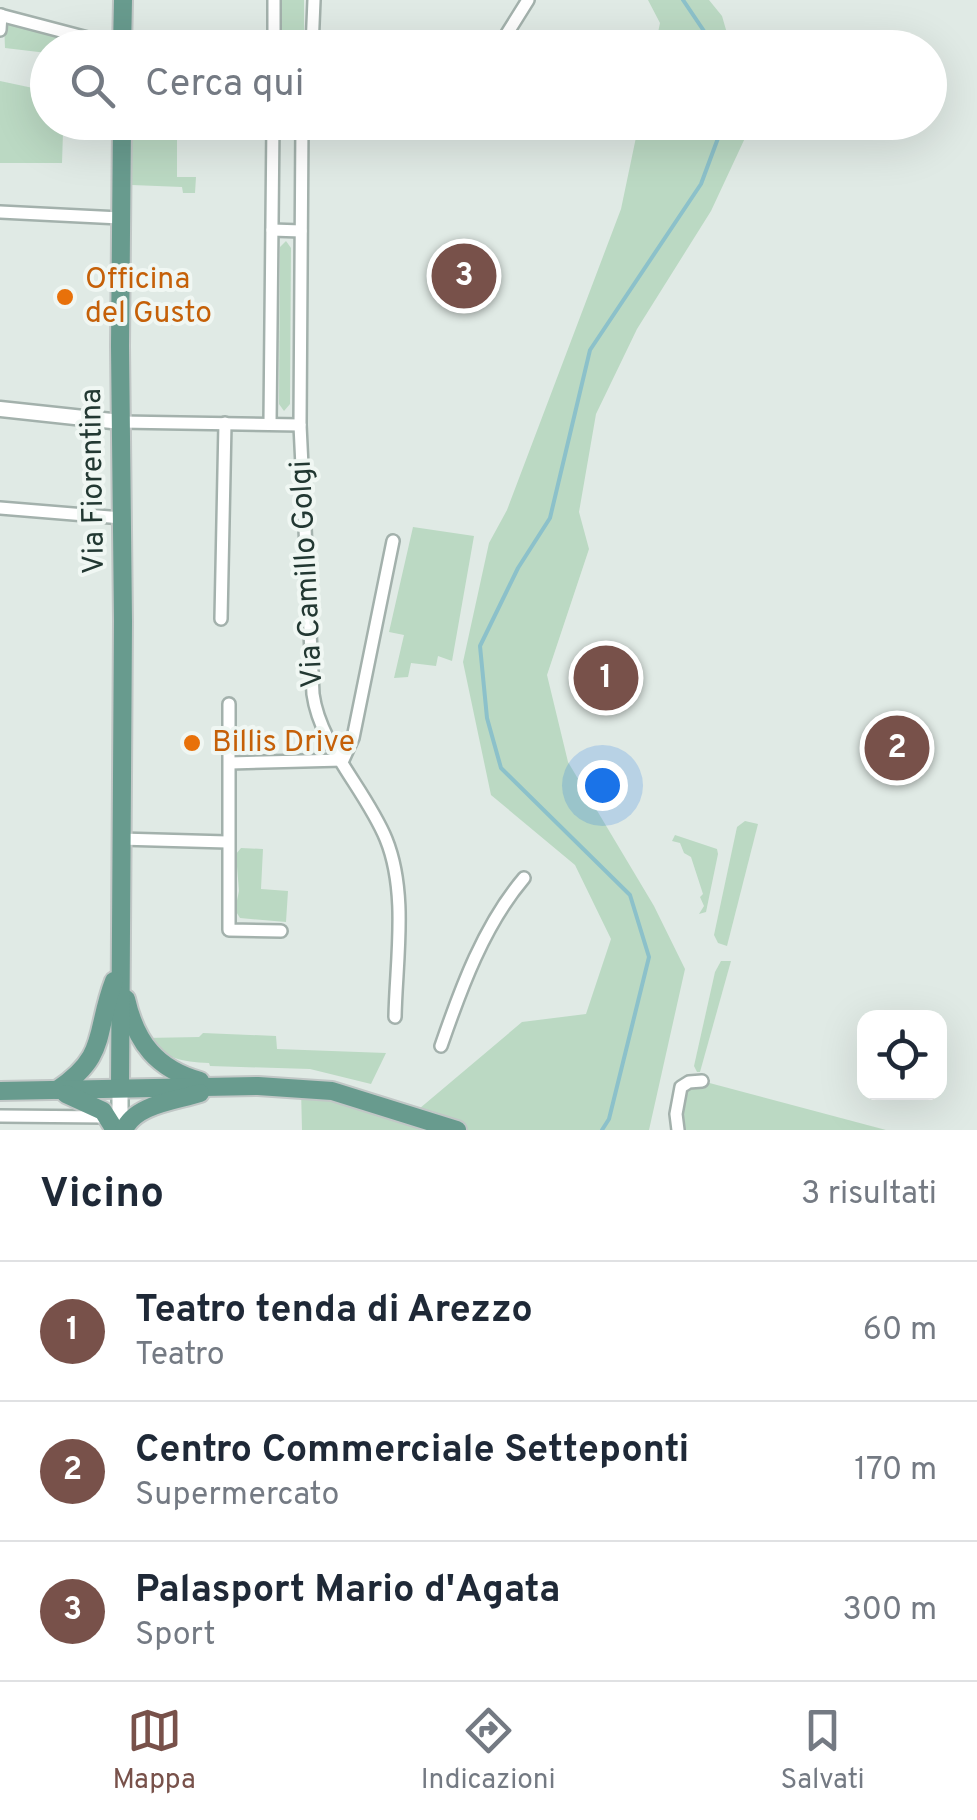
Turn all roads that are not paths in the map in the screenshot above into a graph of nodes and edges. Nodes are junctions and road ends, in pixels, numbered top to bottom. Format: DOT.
graph roads {
  1 [pos="122,0"];
  2 [pos="274,0"];
  3 [pos="314,0"];
  4 [pos="528,0"];
  5 [pos="0,15"];
  6 [pos="0,30"];
  7 [pos="57,30"];
  8 [pos="122,30"];
  9 [pos="274,30"];
  10 [pos="313,30"];
  11 [pos="509,30"];
  12 [pos="122,140"];
  13 [pos="273,140"];
  14 [pos="302,140"];
  15 [pos="0,212"];
  16 [pos="120,218"];
  17 [pos="272,230"];
  18 [pos="301,231"];
  19 [pos="0,409"];
  20 [pos="121,422"];
  21 [pos="225,423"];
  22 [pos="270,423"];
  23 [pos="300,426"];
  24 [pos="0,508"];
  25 [pos="122,518"];
  26 [pos="393,541"];
  27 [pos="221,619"];
  28 [pos="229,704"];
  29 [pos="343,760"];
  30 [pos="230,763"];
  31 [pos="120,839"];
  32 [pos="227,842"];
  33 [pos="524,878"];
  34 [pos="281,931"];
  35 [pos="118,967"];
  36 [pos="395,1017"];
  37 [pos="441,1046"];
  38 [pos="702,1080"];
  39 [pos="220,1087"];
  40 [pos="120,1088"];
  41 [pos="0,1090"];
  42 [pos="56,1090"];
  43 [pos="0,1116"];
  44 [pos="113,1125"];
  45 [pos="457,1129"];
  46 [pos="678,1130"];
  1 -- 8 [label="main road"];
  2 -- 9 [label="street"];
  3 -- 10 [label="street"];
  4 -- 11 [label="street"];
  5 -- 6 [label="street"];
  5 -- 7 [label="street"];
  12 -- 16 [label="main road, Via Fiorentina"];
  13 -- 17 [label="street, Via Camillo Golgi"];
  14 -- 18 [label="street, Via Camillo Golgi"];
  15 -- 16 [label="street"];
  16 -- 20 [label="main road, Via Fiorentina"];
  17 -- 18 [label="street"];
  17 -- 22 [label="street, Via Camillo Golgi"];
  18 -- 23 [label="street, Via Camillo Golgi"];
  19 -- 20 [label="street"];
  20 -- 21 [label="street"];
  20 -- 25 [label="main road, Via Fiorentina"];
  21 -- 22 [label="street"];
  21 -- 27 [label="street"];
  22 -- 23 [label="street"];
  23 -- 29 [label="street, Via Camillo Golgi"];
  24 -- 25 [label="street"];
  25 -- 31 [label="main road, Via Fiorentina"];
  26 -- 29 [label="street"];
  28 -- 30 [label="street"];
  29 -- 30 [label="street"];
  29 -- 36 [label="street, Via Camillo Golgi"];
  30 -- 32 [label="street"];
  31 -- 32 [label="street"];
  31 -- 35 [label="main road, Via Fiorentina"];
  32 -- 34 [label="street"];
  33 -- 37 [label="street"];
  35 -- 39 [label="main road"];
  35 -- 40 [label="main road, Via Fiorentina"];
  35 -- 42 [label="main road"];
  38 -- 46 [label="street"];
  39 -- 40 [label="main road"];
  39 -- 44 [label="main road"];
  39 -- 45 [label="main road"];
  40 -- 42 [label="main road"];
  40 -- 44 [label="main road, Via Fiorentina"];
  41 -- 42 [label="main road"];
  42 -- 44 [label="main road"];
  43 -- 44 [label="street"];
}
